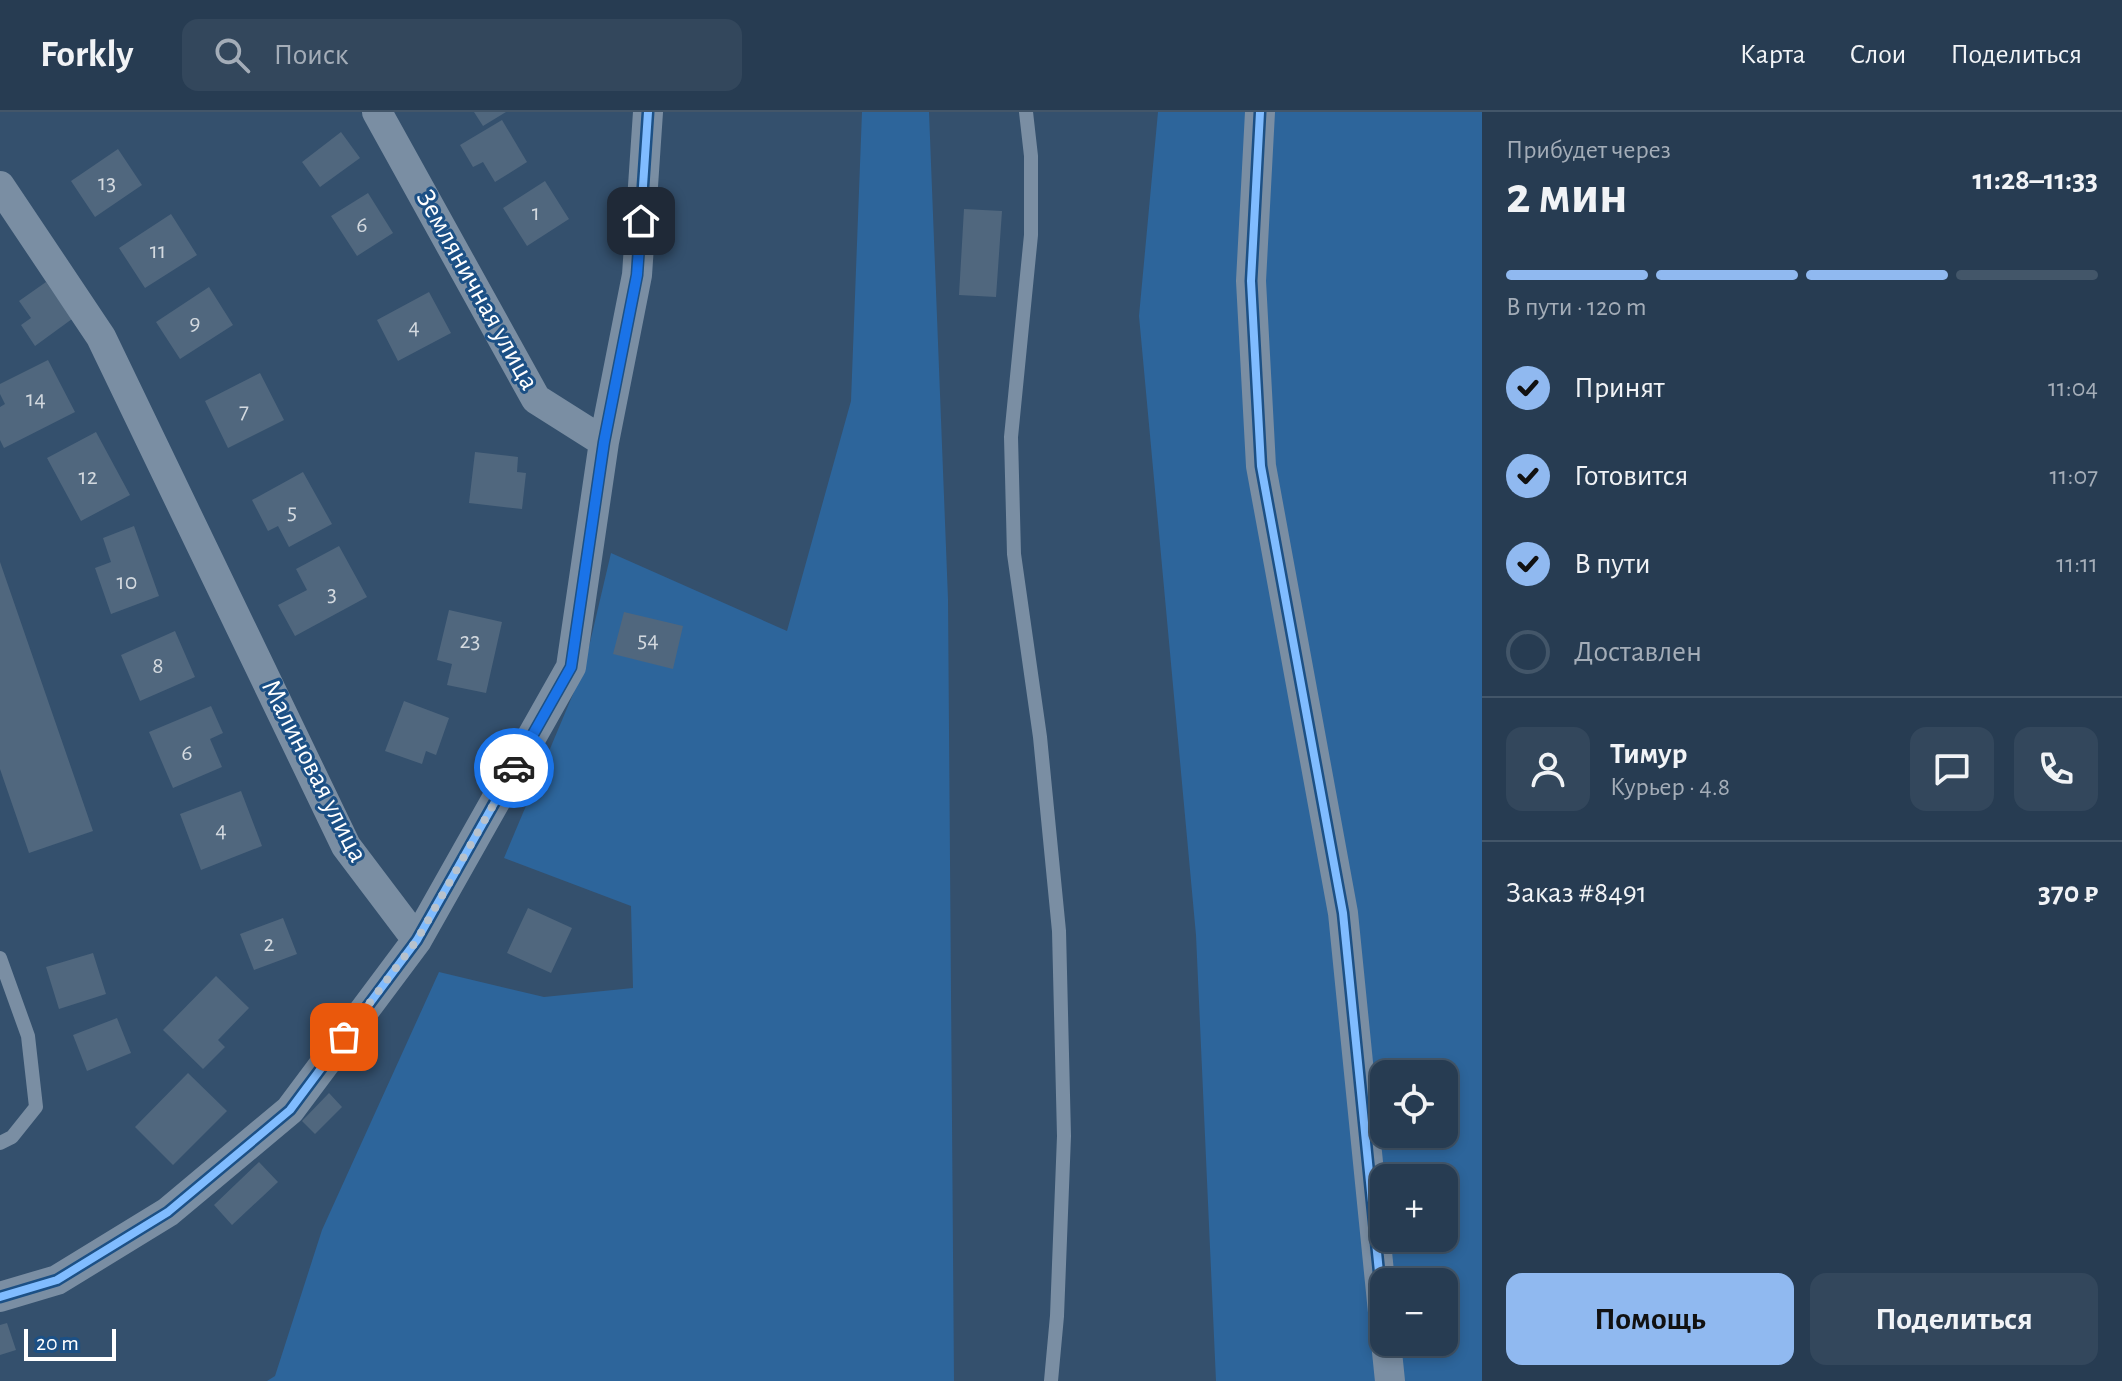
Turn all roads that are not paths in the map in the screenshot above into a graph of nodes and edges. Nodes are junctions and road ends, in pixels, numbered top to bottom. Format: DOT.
graph roads {
  1 [pos="377,112"];
  2 [pos="648,112"];
  3 [pos="1026,112"];
  4 [pos="1260,112"];
  5 [pos="0,186"];
  6 [pos="604,442"];
  7 [pos="417,940"];
  8 [pos="0,958"];
  9 [pos="0,1143"];
  10 [pos="1379,1268"];
  11 [pos="0,1297"];
  12 [pos="1387,1356"];
  13 [pos="1051,1381"];
  14 [pos="1390,1381"];
  1 -- 6 [label="street, Земляничная улица"];
  2 -- 6 [label="street"];
  3 -- 13 [label="lane"];
  4 -- 10 [label="street"];
  5 -- 7 [label="street, Малиновая улица"];
  6 -- 7 [label="street"];
  7 -- 11 [label="street"];
  8 -- 9 [label="lane"];
  12 -- 14 [label="street"];
}
